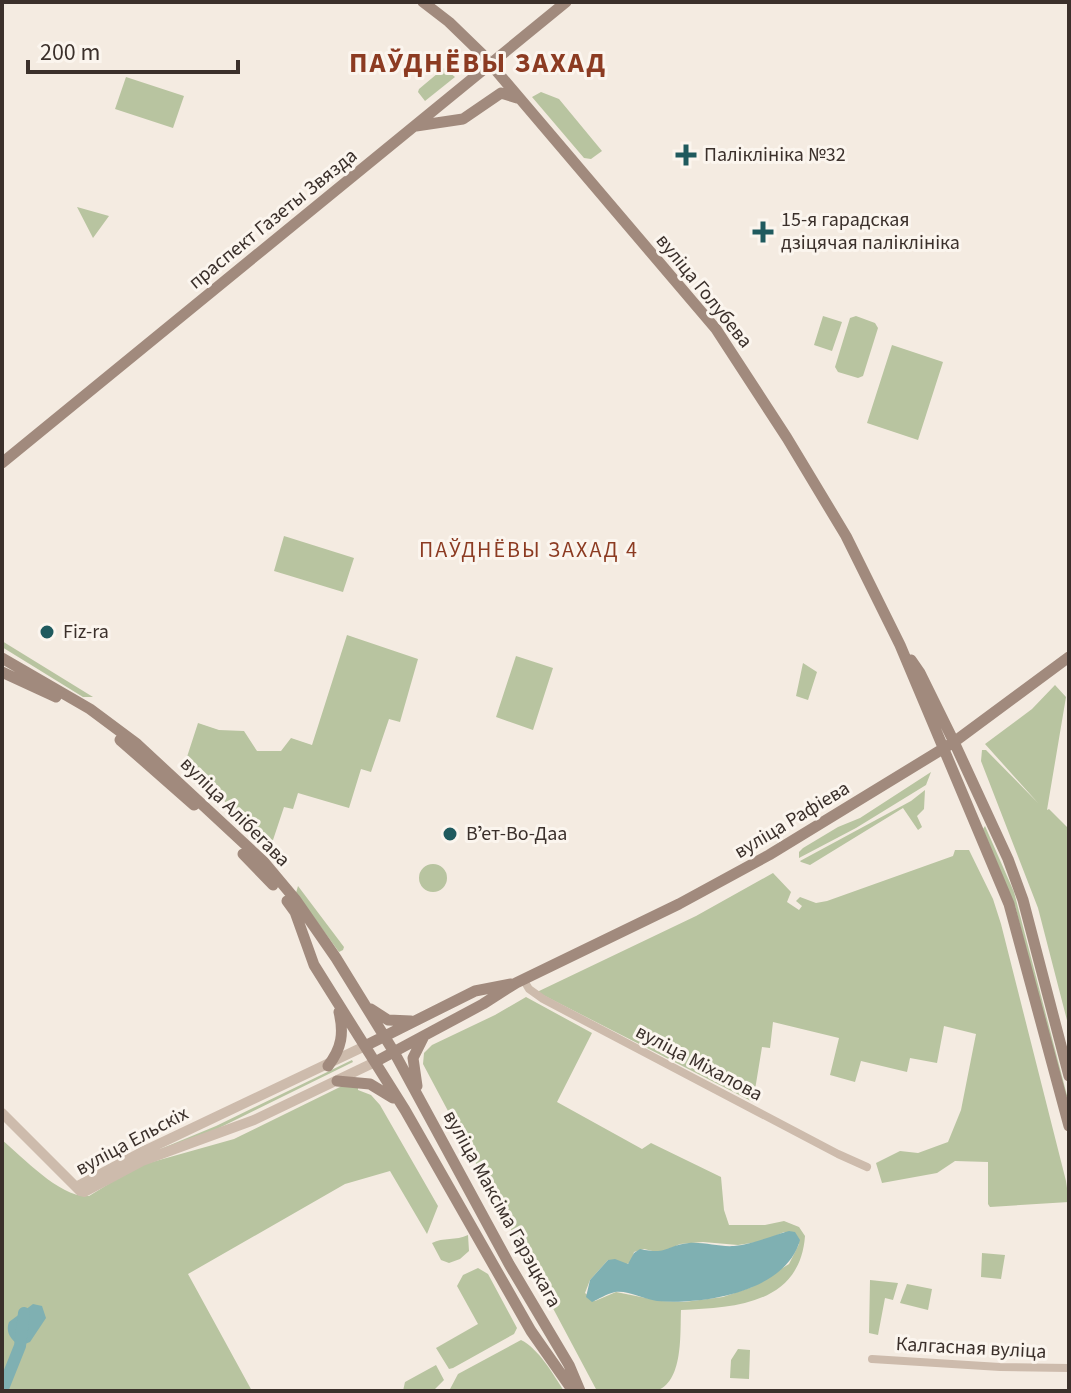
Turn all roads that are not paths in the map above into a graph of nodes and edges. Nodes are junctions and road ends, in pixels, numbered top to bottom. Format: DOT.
graph roads {
  1 [pos="423,2"];
  2 [pos="566,2"];
  3 [pos="490,64"];
  4 [pos="520,101"];
  5 [pos="415,126"];
  6 [pos="2,463"];
  7 [pos="900,645"];
  8 [pos="1069,657"];
  9 [pos="2,658"];
  10 [pos="2,672"];
  11 [pos="954,742"];
  12 [pos="943,749"];
  13 [pos="519,981"];
  14 [pos="336,1000"];
  15 [pos="365,1003"];
  16 [pos="422,1018"];
  17 [pos="428,1033"];
  18 [pos="389,1045"];
  19 [pos="365,1046"];
  20 [pos="375,1062"];
  21 [pos="328,1066"];
  22 [pos="1069,1076"];
  23 [pos="337,1081"];
  24 [pos="422,1102"];
  25 [pos="405,1110"];
  26 [pos="2,1113"];
  27 [pos="1069,1126"];
  28 [pos="867,1167"];
  29 [pos="76,1187"];
  30 [pos="497,1241"];
  31 [pos="483,1250"];
  32 [pos="872,1359"];
  33 [pos="1069,1368"];
  34 [pos="573,1391"];
  35 [pos="580,1391"];
  1 -- 3 [label="main road, вуліца Голубева"];
  2 -- 3 [label="main road, праспект Газеты Звязда"];
  3 -- 4 [label="main road, вуліца Голубева"];
  3 -- 5 [label="main road, праспект Газеты Звязда"];
  4 -- 5 [label="main road"];
  4 -- 7 [label="main road, вуліца Голубева"];
  5 -- 6 [label="main road, праспект Газеты Звязда"];
  7 -- 11 [label="main road, вуліца Голубева"];
  7 -- 12 [label="main road, вуліца Голубева"];
  8 -- 11 [label="main road, вуліца Рафіева"];
  9 -- 15 [label="main road, вуліца Алібегава"];
  10 -- 14 [label="main road, вуліца Алібегава"];
  11 -- 12 [label="main road, вуліца Рафіева"];
  11 -- 22 [label="main road, вуліца Голубева"];
  12 -- 13 [label="main road, вуліца Рафіева"];
  12 -- 27 [label="main road, вуліца Голубева"];
  13 -- 16 [label="main road, вуліца Рафіева"];
  13 -- 17 [label="main road, вуліца Рафіева"];
  13 -- 28 [label="street, вуліца Міхалова"];
  14 -- 19 [label="main road, вуліца Алібегава"];
  14 -- 21 [label="main road"];
  15 -- 16 [label="main road"];
  15 -- 18 [label="main road, вуліца Алібегава"];
  16 -- 18 [label="main road, вуліца Рафіева"];
  17 -- 18 [label="main road, вуліца Рафіева"];
  17 -- 24 [label="main road"];
  18 -- 19 [label="main road, вуліца Рафіева"];
  18 -- 20 [label="main road, вуліца Рафіева"];
  18 -- 24 [label="main road, вуліца Максіма Гарэцкага"];
  19 -- 20 [label="main road, вуліца Алібегава"];
  19 -- 21 [label="street, вуліца Ельскіх"];
  20 -- 23 [label="street, вуліца Ельскіх"];
  20 -- 25 [label="main road, вуліца Максіма Гарэцкага"];
  21 -- 29 [label="street, вуліца Ельскіх"];
  23 -- 25 [label="main road"];
  23 -- 29 [label="street, вуліца Ельскіх"];
  24 -- 30 [label="main road, вуліца Максіма Гарэцкага"];
  25 -- 31 [label="main road, вуліца Максіма Гарэцкага"];
  26 -- 29 [label="street"];
  30 -- 31 [label="main road"];
  30 -- 35 [label="main road, вуліца Максіма Гарэцкага"];
  31 -- 34 [label="main road, вуліца Максіма Гарэцкага"];
  32 -- 33 [label="street, Калгасная вуліца"];
}
